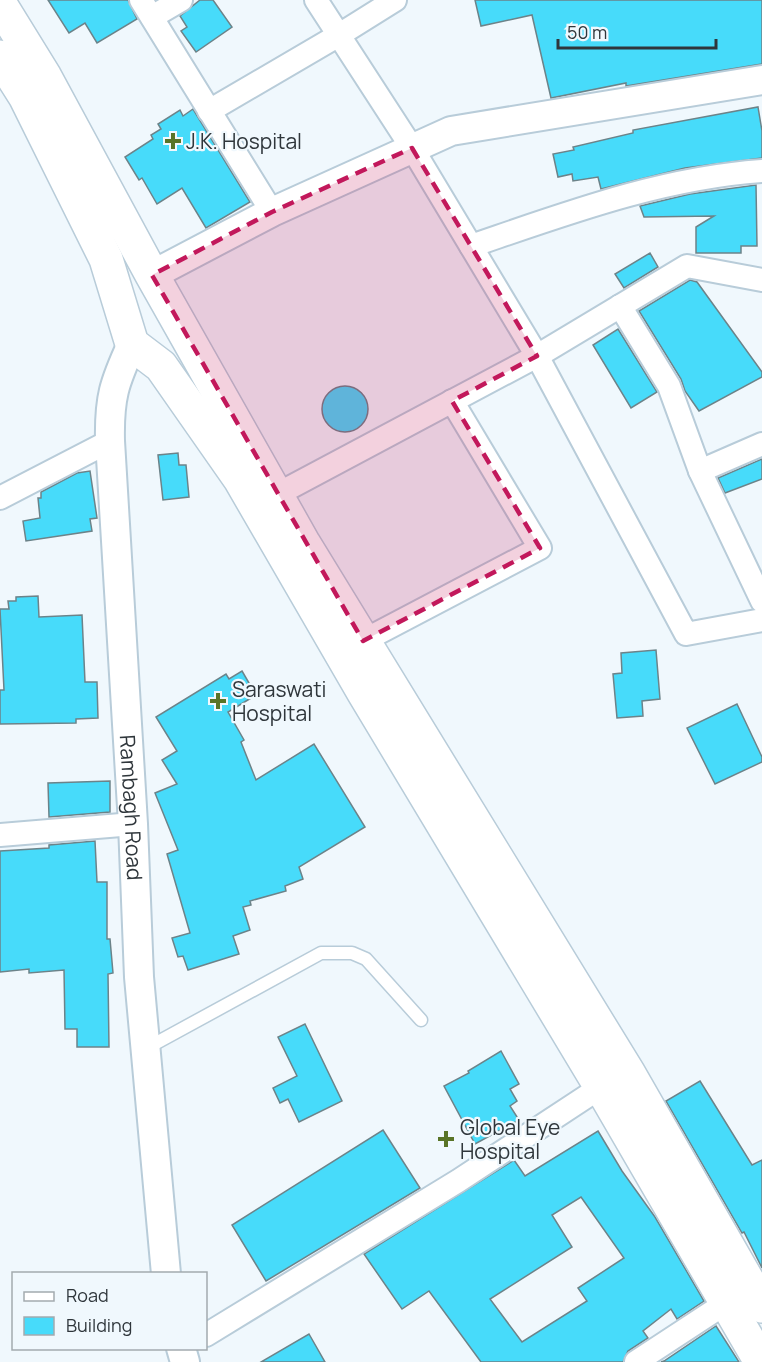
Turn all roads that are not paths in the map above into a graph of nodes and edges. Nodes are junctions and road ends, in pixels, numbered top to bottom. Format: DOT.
graph roads {
  1 [pos="181,0"];
  2 [pos="316,0"];
  3 [pos="395,0"];
  4 [pos="0,4"];
  5 [pos="146,9"];
  6 [pos="339,35"];
  7 [pos="0,57"];
  8 [pos="762,81"];
  9 [pos="209,111"];
  10 [pos="412,148"];
  11 [pos="762,171"];
  12 [pos="272,212"];
  13 [pos="471,246"];
  14 [pos="146,264"];
  15 [pos="110,268"];
  16 [pos="762,280"];
  17 [pos="620,306"];
  18 [pos="191,343"];
  19 [pos="132,344"];
  20 [pos="537,356"];
  21 [pos="161,366"];
  22 [pos="452,401"];
  23 [pos="110,441"];
  24 [pos="762,444"];
  25 [pos="700,471"];
  26 [pos="276,495"];
  27 [pos="0,498"];
  28 [pos="762,601"];
  29 [pos="762,620"];
  30 [pos="363,641"];
  31 [pos="133,824"];
  32 [pos="0,835"];
  33 [pos="421,1020"];
  34 [pos="146,1048"];
  35 [pos="601,1088"];
  36 [pos="166,1272"];
  37 [pos="726,1303"];
  38 [pos="762,1306"];
  39 [pos="207,1334"];
  40 [pos="636,1362"];
  41 [pos="761,1362"];
  1 -- 5 [label="street"];
  2 -- 6 [label="street"];
  3 -- 6 [label="street"];
  4 -- 14 [label="main road"];
  5 -- 9 [label="street"];
  6 -- 9 [label="street"];
  6 -- 10 [label="street"];
  7 -- 15 [label="main road"];
  8 -- 10 [label="street"];
  9 -- 12 [label="street"];
  10 -- 12 [label="street"];
  10 -- 13 [label="street"];
  11 -- 13 [label="street"];
  12 -- 14 [label="street"];
  13 -- 20 [label="street"];
  14 -- 15 [label="main road"];
  14 -- 18 [label="main road"];
  15 -- 19 [label="main road"];
  16 -- 17 [label="street"];
  17 -- 20 [label="street"];
  17 -- 25 [label="street"];
  18 -- 21 [label="main road"];
  18 -- 26 [label="main road"];
  19 -- 21 [label="main road"];
  19 -- 23 [label="street, Rambagh Road"];
  20 -- 22 [label="street"];
  20 -- 29 [label="street"];
  21 -- 35 [label="main road"];
  22 -- 26 [label="street"];
  22 -- 30 [label="street"];
  23 -- 27 [label="street"];
  23 -- 31 [label="street, Rambagh Road"];
  24 -- 25 [label="street"];
  25 -- 28 [label="street"];
  26 -- 30 [label="main road"];
  30 -- 38 [label="main road"];
  31 -- 32 [label="street"];
  31 -- 34 [label="street, Rambagh Road"];
  33 -- 34 [label="lane"];
  34 -- 36 [label="street, Rambagh Road"];
  35 -- 37 [label="main road"];
  35 -- 39 [label="street"];
  37 -- 40 [label="street"];
  37 -- 41 [label="main road"];
}
